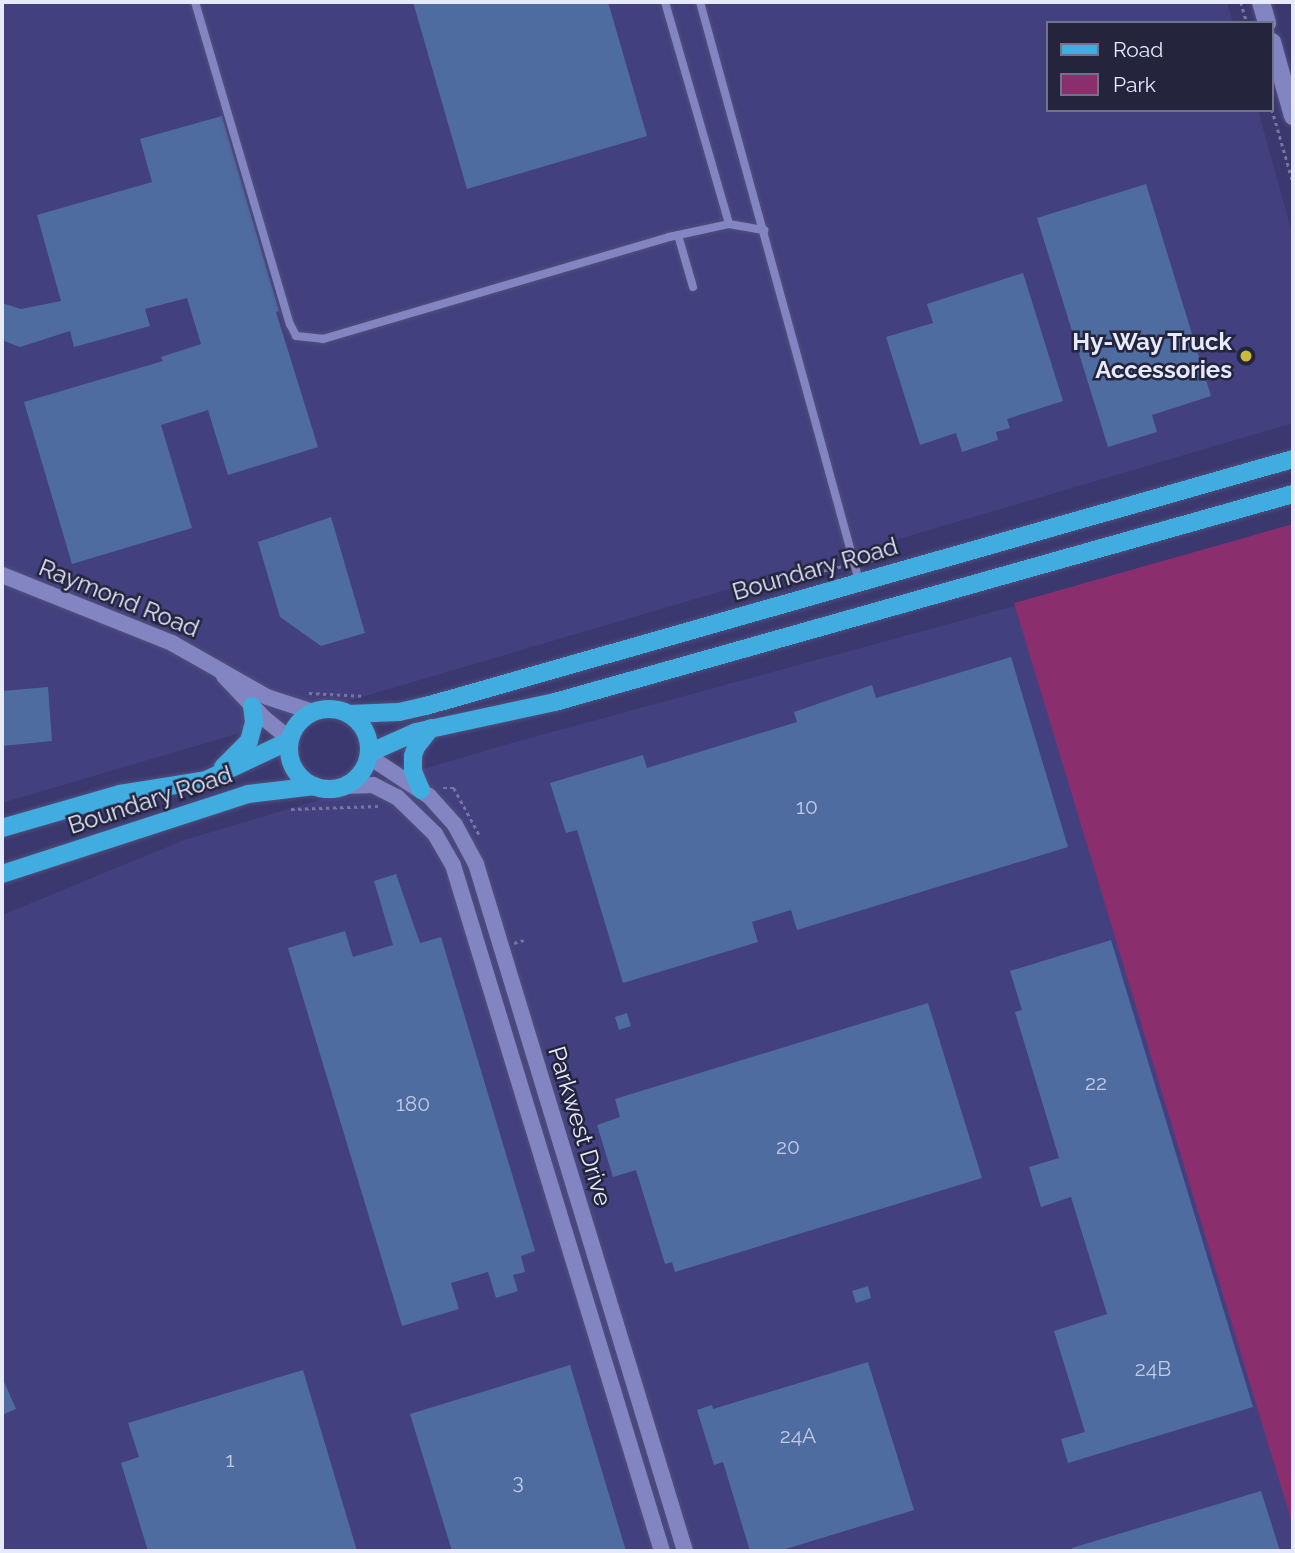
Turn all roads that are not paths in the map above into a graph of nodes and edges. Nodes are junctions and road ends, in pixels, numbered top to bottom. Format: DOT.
graph roads {
  1 [pos="195,2"];
  2 [pos="665,2"];
  3 [pos="700,2"];
  4 [pos="1261,2"];
  5 [pos="1266,21"];
  6 [pos="1274,49"];
  7 [pos="1293,116"];
  8 [pos="729,224"];
  9 [pos="764,230"];
  10 [pos="678,235"];
  11 [pos="693,287"];
  12 [pos="1293,459"];
  13 [pos="1293,494"];
  14 [pos="857,573"];
  15 [pos="2,575"];
  16 [pos="217,668"];
  17 [pos="252,706"];
  18 [pos="313,712"];
  19 [pos="349,714"];
  20 [pos="431,729"];
  21 [pos="290,740"];
  22 [pos="369,755"];
  23 [pos="206,780"];
  24 [pos="315,786"];
  25 [pos="344,786"];
  26 [pos="421,790"];
  27 [pos="2,828"];
  28 [pos="2,874"];
  29 [pos="544,1085"];
  30 [pos="524,1091"];
  31 [pos="662,1551"];
  32 [pos="685,1551"];
  1 -- 10 [label="lane"];
  2 -- 8 [label="lane"];
  3 -- 9 [label="lane"];
  4 -- 5 [label="street"];
  6 -- 7 [label="street"];
  8 -- 9 [label="lane"];
  8 -- 10 [label="lane"];
  9 -- 14 [label="lane"];
  10 -- 11 [label="lane"];
  12 -- 14 [label="main road, Boundary Road"];
  13 -- 20 [label="main road"];
  14 -- 19 [label="main road, Boundary Road"];
  15 -- 16 [label="street, Raymond Road"];
  16 -- 17 [label="street, Raymond Road"];
  16 -- 18 [label="street, Raymond Road"];
  17 -- 21 [label="street, Raymond Road"];
  17 -- 23 [label="main road"];
  18 -- 19 [label="main road"];
  18 -- 21 [label="main road"];
  19 -- 22 [label="main road"];
  20 -- 22 [label="main road"];
  20 -- 26 [label="main road"];
  21 -- 23 [label="main road, Boundary Road"];
  21 -- 24 [label="main road"];
  22 -- 25 [label="main road"];
  22 -- 26 [label="street, Parkwest Drive"];
  23 -- 27 [label="main road, Boundary Road"];
  24 -- 25 [label="main road"];
  24 -- 28 [label="main road, Boundary Road"];
  25 -- 30 [label="street, Parkwest Drive"];
  26 -- 29 [label="street, Parkwest Drive"];
  29 -- 30 [label="street"];
  29 -- 32 [label="street, Parkwest Drive"];
  30 -- 31 [label="street, Parkwest Drive"];
}
